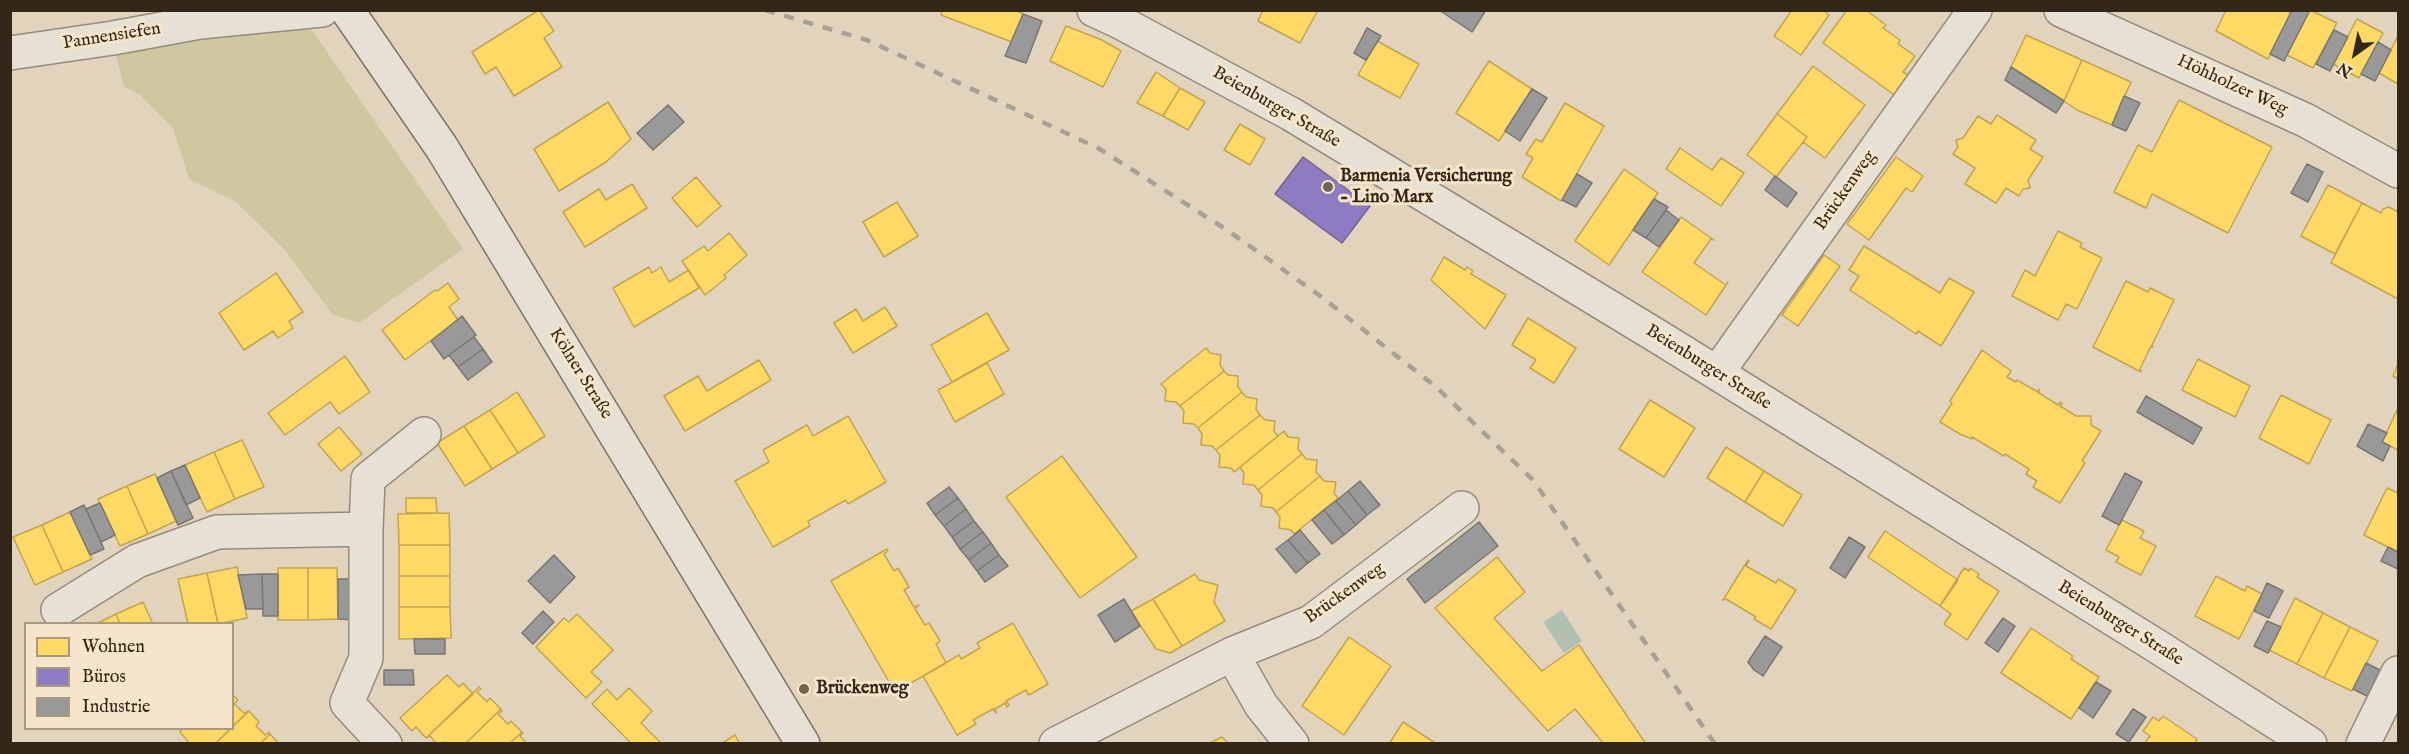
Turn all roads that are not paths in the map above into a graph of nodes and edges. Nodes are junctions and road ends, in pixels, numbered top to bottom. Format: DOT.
graph roads {
  1 [pos="322,10"];
  2 [pos="347,10"];
  3 [pos="1094,10"];
  4 [pos="1976,10"];
  5 [pos="2061,10"];
  6 [pos="10,53"];
  7 [pos="2398,171"];
  8 [pos="1717,373"];
  9 [pos="424,434"];
  10 [pos="1462,508"];
  11 [pos="366,529"];
  12 [pos="58,610"];
  13 [pos="1232,654"];
  14 [pos="2398,673"];
  15 [pos="385,744"];
  16 [pos="803,744"];
  17 [pos="1056,744"];
  18 [pos="1292,744"];
  19 [pos="2310,744"];
  20 [pos="2363,744"];
  1 -- 6 [label="street, Pannensiefen"];
  2 -- 16 [label="street, Kölner Straße"];
  3 -- 8 [label="street, Beienburger Straße"];
  4 -- 8 [label="street, Brückenweg"];
  5 -- 7 [label="street, Höhholzer Weg"];
  8 -- 19 [label="street, Beienburger Straße"];
  9 -- 11 [label="street"];
  10 -- 13 [label="street, Brückenweg"];
  11 -- 12 [label="street"];
  11 -- 15 [label="street"];
  13 -- 17 [label="street, Brückenweg"];
  13 -- 18 [label="street"];
  14 -- 20 [label="street"];
}
